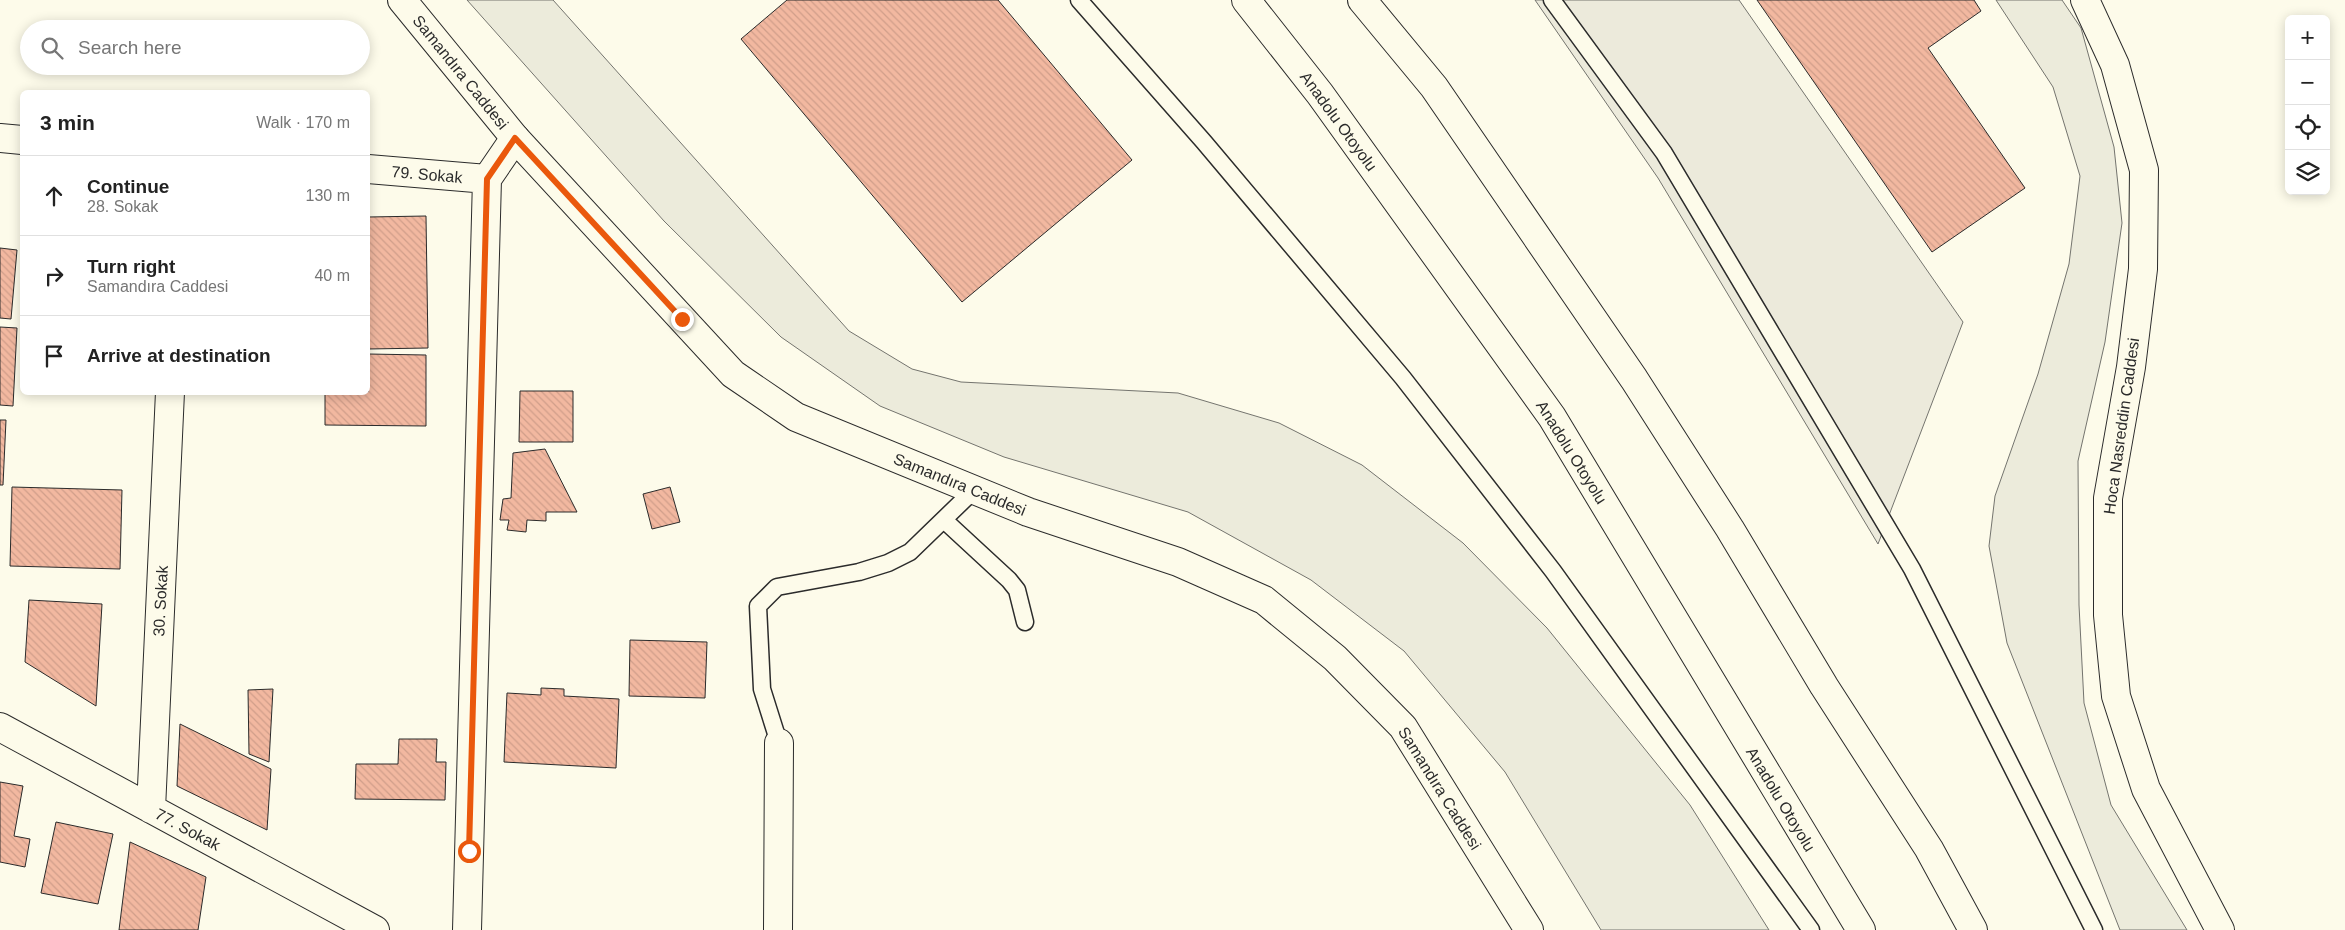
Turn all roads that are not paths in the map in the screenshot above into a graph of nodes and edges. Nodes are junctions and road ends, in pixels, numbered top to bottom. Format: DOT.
graph roads {
  1 [pos="402,0"];
  2 [pos="1079,0"];
  3 [pos="1246,0"];
  4 [pos="1362,0"];
  5 [pos="1552,0"];
  6 [pos="2086,0"];
  7 [pos="0,138"];
  8 [pos="515,138"];
  9 [pos="20,140"];
  10 [pos="370,169"];
  11 [pos="487,179"];
  12 [pos="170,395"];
  13 [pos="974,490"];
  14 [pos="944,520"];
  15 [pos="1025,622"];
  16 [pos="0,727"];
  17 [pos="779,743"];
  18 [pos="151,809"];
  19 [pos="376,930"];
  20 [pos="467,930"];
  21 [pos="778,930"];
  22 [pos="1529,930"];
  23 [pos="1811,930"];
  24 [pos="1860,930"];
  25 [pos="1973,930"];
  26 [pos="2094,930"];
  27 [pos="2220,930"];
  1 -- 8 [label="main road, Samandıra Caddesi"];
  2 -- 23 [label="lane"];
  3 -- 24 [label="main road, Anadolu Otoyolu"];
  4 -- 25 [label="main road"];
  5 -- 26 [label="lane"];
  6 -- 27 [label="main road, Hoca Nasreddin Caddesi"];
  7 -- 9 [label="main road"];
  8 -- 11 [label="main road"];
  8 -- 13 [label="main road, Samandıra Caddesi"];
  10 -- 11 [label="main road, 79. Sokak"];
  11 -- 20 [label="main road"];
  12 -- 18 [label="main road, 30. Sokak"];
  13 -- 14 [label="lane"];
  13 -- 22 [label="main road, Samandıra Caddesi"];
  14 -- 15 [label="lane"];
  14 -- 17 [label="lane"];
  16 -- 18 [label="main road, 77. Sokak"];
  17 -- 21 [label="main road"];
  18 -- 19 [label="main road, 77. Sokak"];
}
